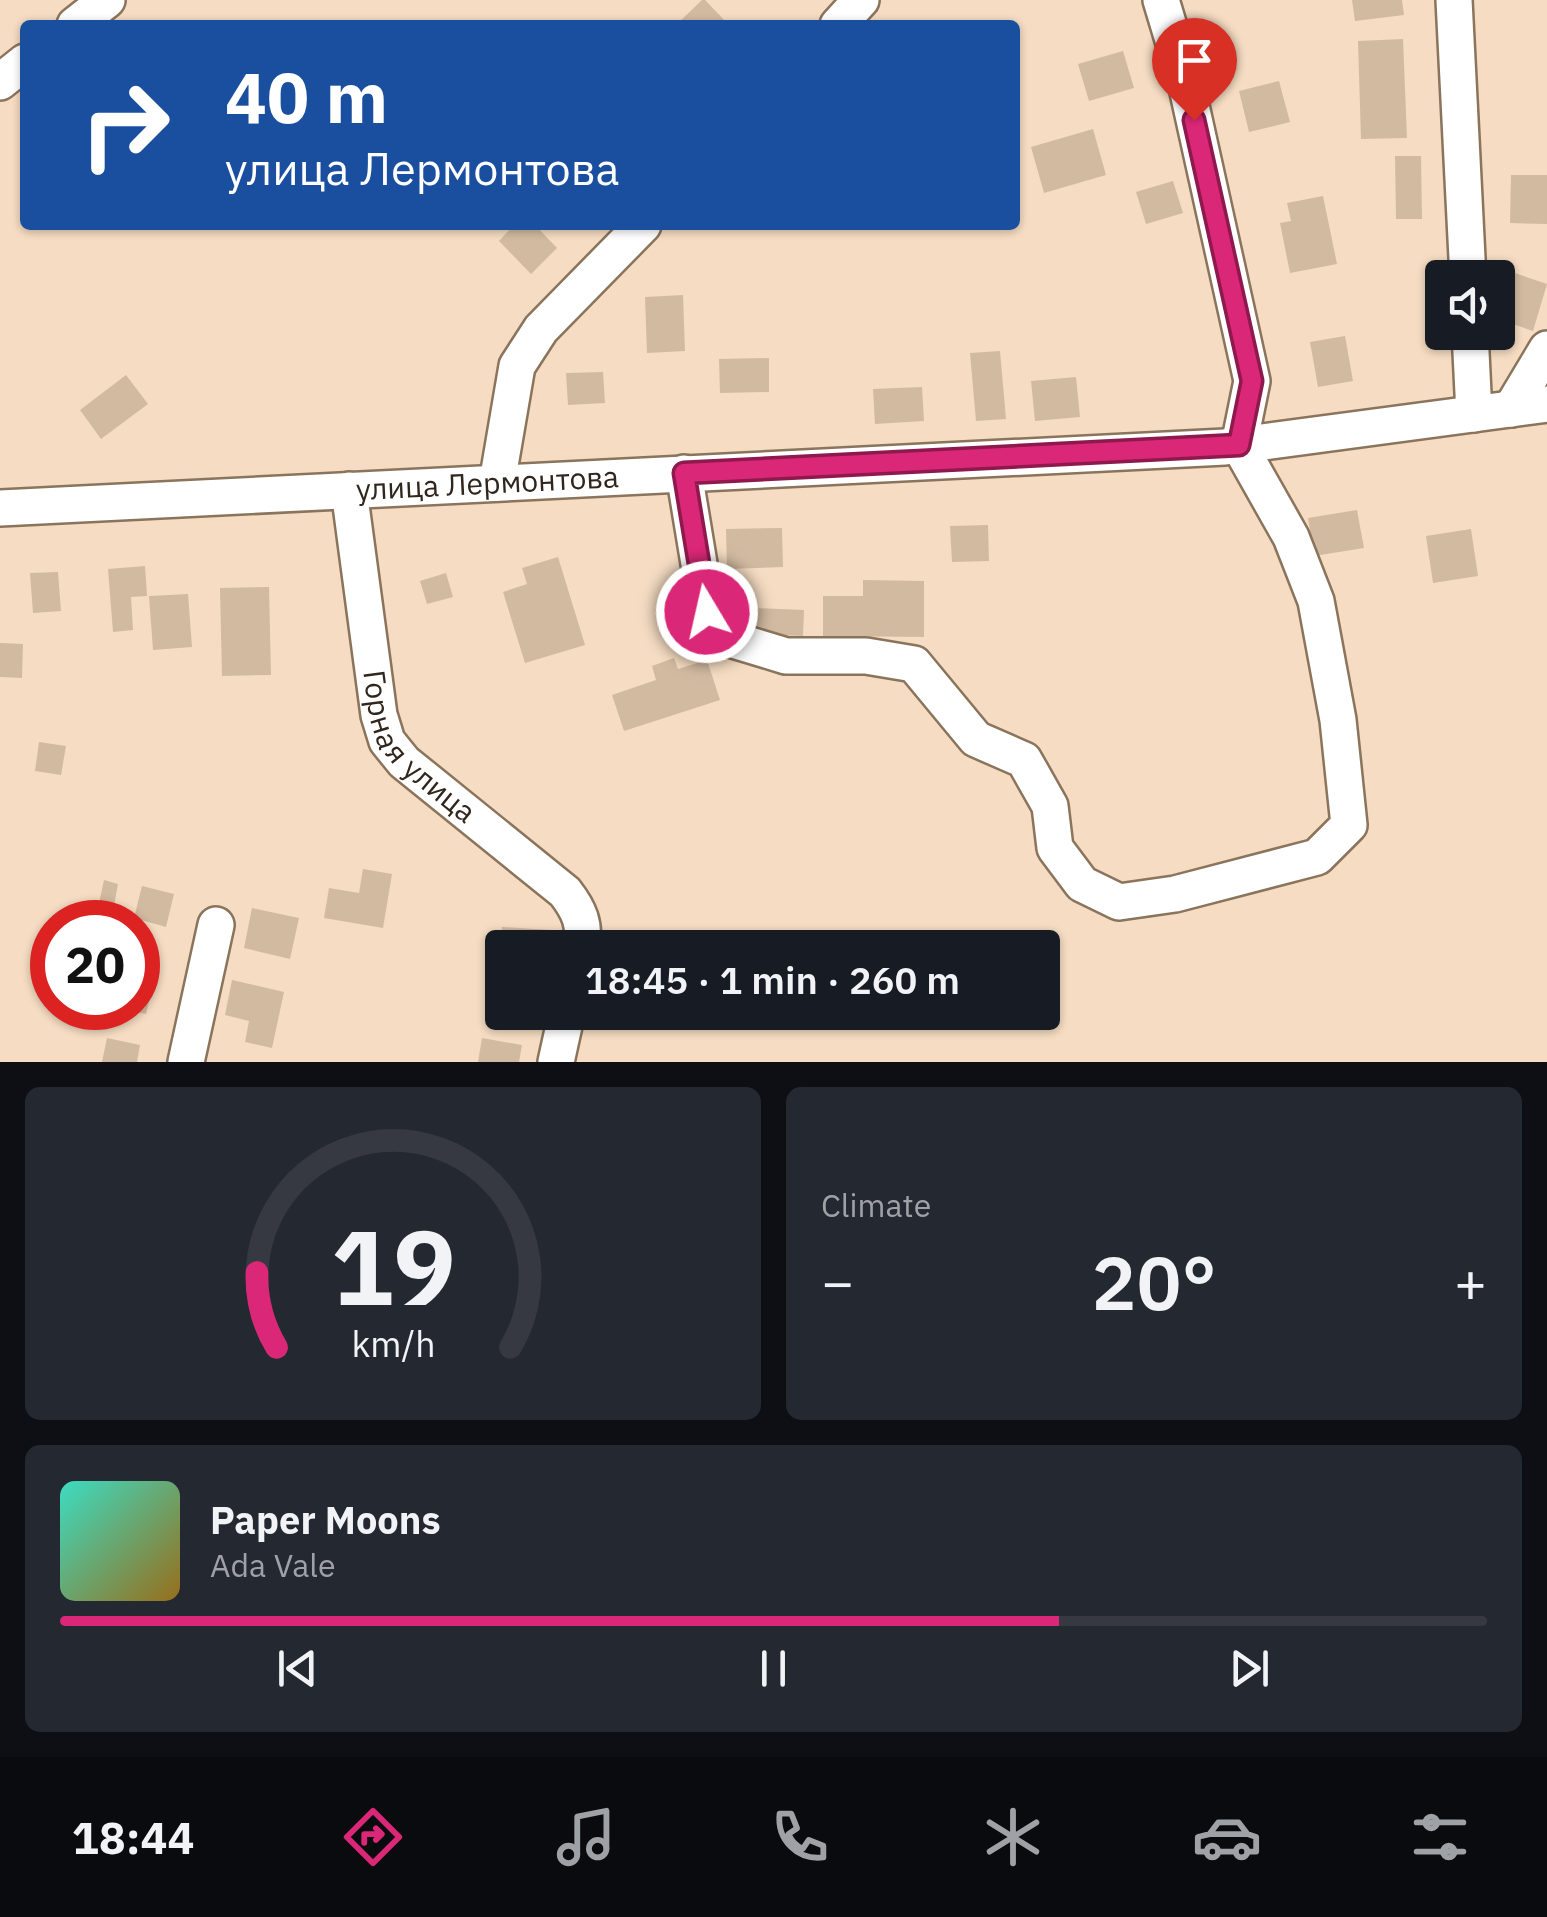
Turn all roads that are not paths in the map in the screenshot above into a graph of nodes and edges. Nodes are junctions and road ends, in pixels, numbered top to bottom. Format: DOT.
graph roads {
  1 [pos="107,0"];
  2 [pos="861,0"];
  3 [pos="1161,0"];
  4 [pos="1454,0"];
  5 [pos="81,20"];
  6 [pos="843,20"];
  7 [pos="20,66"];
  8 [pos="0,82"];
  9 [pos="638,230"];
  10 [pos="1467,260"];
  11 [pos="1547,349"];
  12 [pos="1471,350"];
  13 [pos="1547,404"];
  14 [pos="1511,409"];
  15 [pos="1474,414"];
  16 [pos="1239,445"];
  17 [pos="684,473"];
  18 [pos="498,483"];
  19 [pos="349,490"];
  20 [pos="0,508"];
  21 [pos="216,924"];
  22 [pos="583,930"];
  23 [pos="563,1030"];
  24 [pos="186,1062"];
  25 [pos="556,1062"];
  1 -- 5 [label="street"];
  2 -- 6 [label="street"];
  3 -- 16 [label="street"];
  4 -- 10 [label="street"];
  7 -- 8 [label="street"];
  9 -- 18 [label="street"];
  11 -- 14 [label="street"];
  12 -- 15 [label="street"];
  13 -- 14 [label="street, улица Лермонтова"];
  14 -- 15 [label="street, улица Лермонтова"];
  15 -- 16 [label="street, улица Лермонтова"];
  16 -- 17 [label="street, улица Лермонтова"];
  16 -- 17 [label="street"];
  17 -- 18 [label="street, улица Лермонтова"];
  18 -- 19 [label="street, улица Лермонтова"];
  19 -- 20 [label="street, улица Лермонтова"];
  19 -- 22 [label="street, Горная улица"];
  21 -- 24 [label="street"];
  23 -- 25 [label="street"];
}
